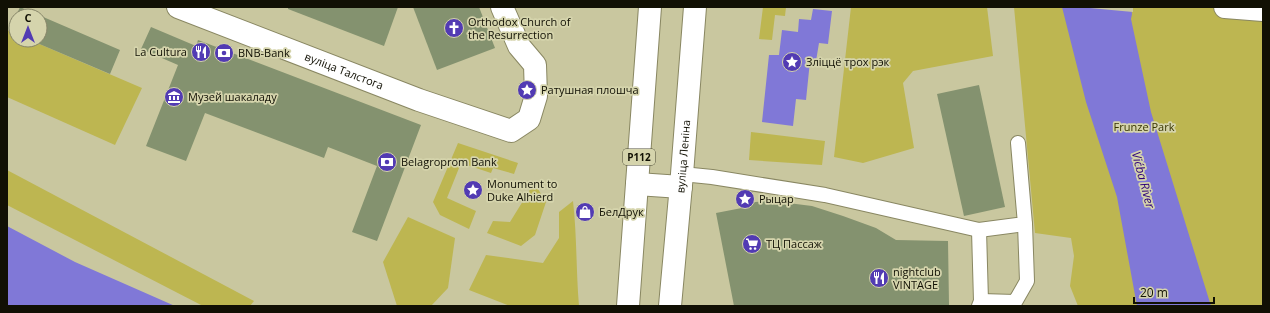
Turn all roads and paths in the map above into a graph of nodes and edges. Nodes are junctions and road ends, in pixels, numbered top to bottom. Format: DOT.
graph roads {
  1 [pos="178,7"];
  2 [pos="502,7"];
  3 [pos="650,7"];
  4 [pos="695,7"];
  5 [pos="1225,7"];
  6 [pos="1263,10"];
  7 [pos="1018,143"];
  8 [pos="681,181"];
  9 [pos="637,184"];
  10 [pos="1024,224"];
  11 [pos="979,230"];
  12 [pos="980,304"];
  13 [pos="628,306"];
  14 [pos="670,306"];
  1 -- 2 [label="main road, вуліца Талстога"];
  3 -- 9 [label="main road, Р112"];
  4 -- 8 [label="main road, вуліца Леніна"];
  5 -- 6 [label="main road"];
  7 -- 10 [label="lane"];
  8 -- 9 [label="main road"];
  8 -- 11 [label="lane"];
  8 -- 14 [label="main road, вуліца Леніна"];
  9 -- 13 [label="main road, Р112"];
  10 -- 11 [label="lane"];
  10 -- 12 [label="lane"];
  11 -- 12 [label="lane"];
}
